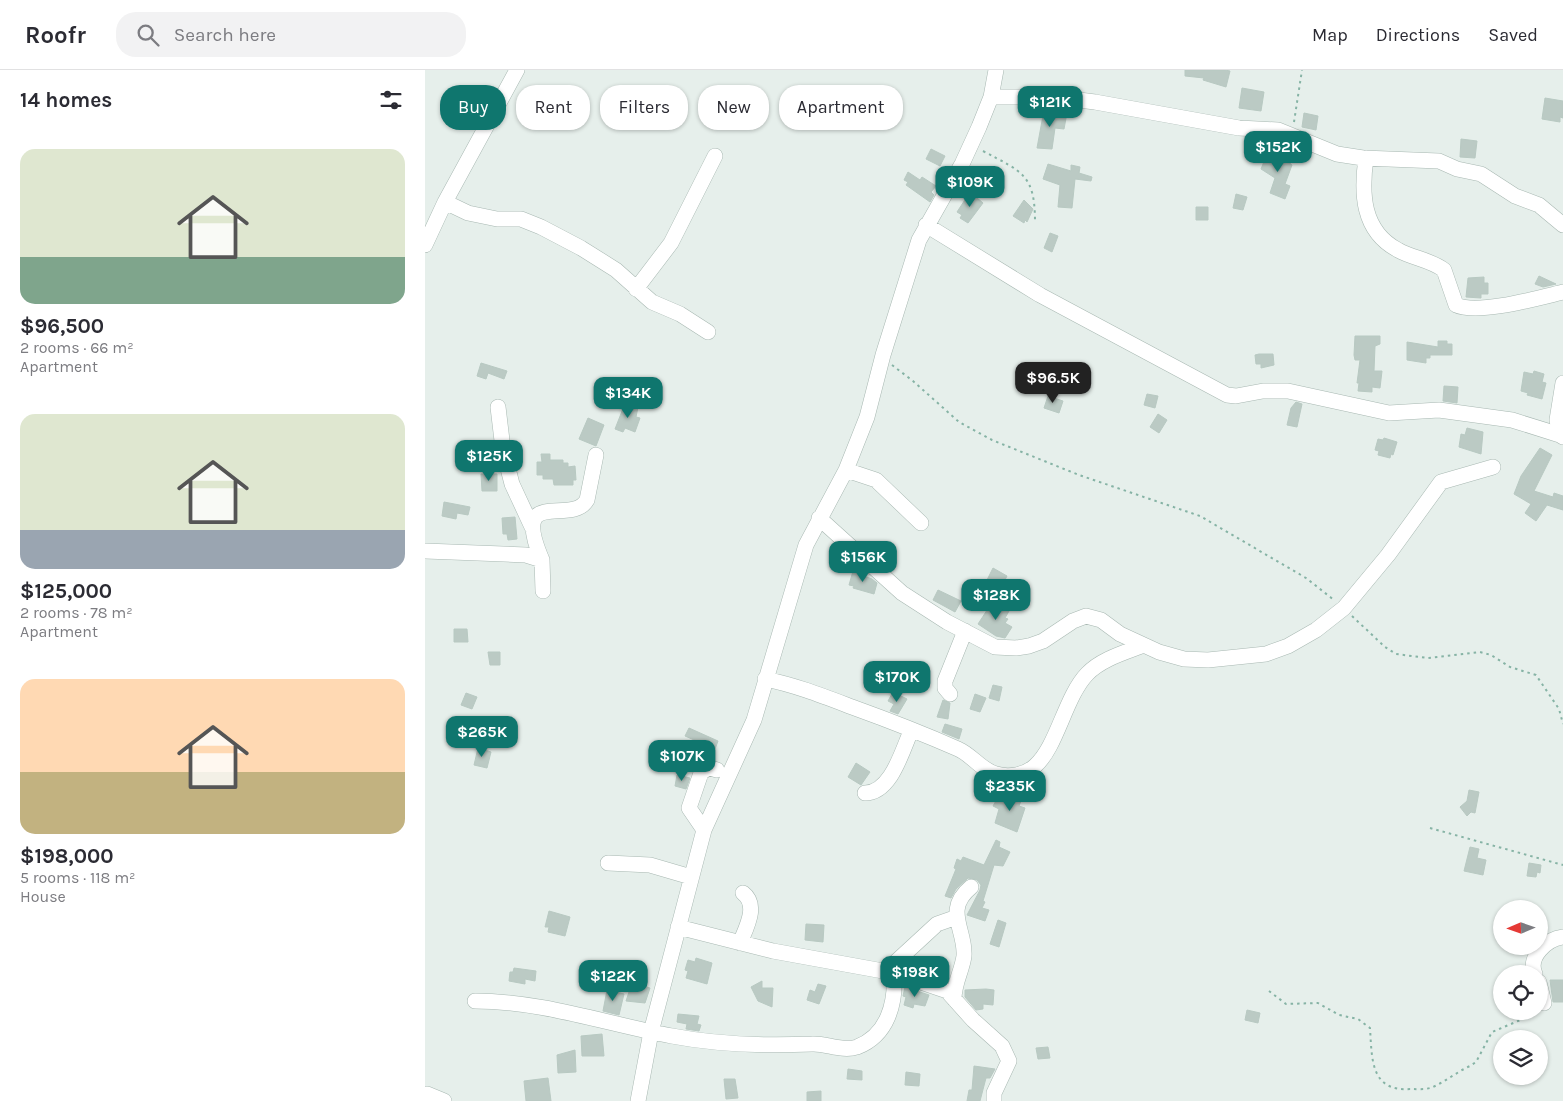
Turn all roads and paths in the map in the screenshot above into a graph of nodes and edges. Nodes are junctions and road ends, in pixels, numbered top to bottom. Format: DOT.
graph roads {
  1 [pos="517,70"];
  2 [pos="996,70"];
  3 [pos="1302,70"];
  4 [pos="991,97"];
  5 [pos="1292,134"];
  6 [pos="971,144"];
  7 [pos="715,156"];
  8 [pos="1366,158"];
  9 [pos="445,202"];
  10 [pos="1035,222"];
  11 [pos="1563,224"];
  12 [pos="927,225"];
  13 [pos="425,244"];
  14 [pos="636,290"];
  15 [pos="1563,292"];
  16 [pos="708,332"];
  17 [pos="881,359"];
  18 [pos="1563,383"];
  19 [pos="497,407"];
  20 [pos="1561,436"];
  21 [pos="596,455"];
  22 [pos="1493,466"];
  23 [pos="846,470"];
  24 [pos="819,518"];
  25 [pos="921,522"];
  26 [pos="531,527"];
  27 [pos="425,551"];
  28 [pos="542,560"];
  29 [pos="543,591"];
  30 [pos="1344,608"];
  31 [pos="965,630"];
  32 [pos="1145,644"];
  33 [pos="765,679"];
  34 [pos="950,694"];
  35 [pos="1563,724"];
  36 [pos="911,731"];
  37 [pos="664,754"];
  38 [pos="709,767"];
  39 [pos="730,775"];
  40 [pos="865,793"];
  41 [pos="1430,828"];
  42 [pos="704,830"];
  43 [pos="608,863"];
  44 [pos="1563,865"];
  45 [pos="691,877"];
  46 [pos="971,886"];
  47 [pos="743,893"];
  48 [pos="957,917"];
  49 [pos="678,927"];
  50 [pos="1563,937"];
  51 [pos="740,942"];
  52 [pos="1534,965"];
  53 [pos="890,972"];
  54 [pos="1269,991"];
  55 [pos="954,998"];
  56 [pos="475,1001"];
  57 [pos="1520,1020"];
  58 [pos="651,1032"];
  59 [pos="427,1094"];
  60 [pos="444,1101"];
  61 [pos="638,1101"];
  62 [pos="994,1101"];
  1 -- 9 [label="street"];
  2 -- 4 [label="street"];
  3 -- 5 [label="path"];
  4 -- 5 [label="street"];
  4 -- 6 [label="street"];
  5 -- 8 [label="street"];
  6 -- 10 [label="path"];
  6 -- 12 [label="street"];
  7 -- 14 [label="street"];
  8 -- 11 [label="street"];
  8 -- 15 [label="street"];
  9 -- 13 [label="street"];
  9 -- 14 [label="street"];
  12 -- 17 [label="street"];
  12 -- 20 [label="street"];
  14 -- 16 [label="street"];
  17 -- 23 [label="street"];
  17 -- 30 [label="path"];
  18 -- 20 [label="street"];
  19 -- 26 [label="street"];
  21 -- 26 [label="street"];
  22 -- 30 [label="street"];
  23 -- 24 [label="street"];
  23 -- 25 [label="street"];
  24 -- 31 [label="street"];
  24 -- 33 [label="street"];
  26 -- 28 [label="street"];
  27 -- 28 [label="street"];
  28 -- 29 [label="street"];
  30 -- 32 [label="street"];
  30 -- 35 [label="path"];
  31 -- 32 [label="street"];
  31 -- 34 [label="street"];
  32 -- 36 [label="street"];
  33 -- 36 [label="street"];
  33 -- 39 [label="street"];
  36 -- 40 [label="street"];
  37 -- 38 [label="street"];
  38 -- 39 [label="street"];
  38 -- 42 [label="street"];
  39 -- 42 [label="street"];
  41 -- 44 [label="path"];
  42 -- 45 [label="street"];
  43 -- 45 [label="street"];
  45 -- 49 [label="street"];
  46 -- 48 [label="street"];
  47 -- 51 [label="street"];
  48 -- 53 [label="street"];
  48 -- 55 [label="street"];
  49 -- 51 [label="street"];
  49 -- 58 [label="street"];
  50 -- 52 [label="street"];
  51 -- 53 [label="street"];
  53 -- 55 [label="street"];
  53 -- 58 [label="street"];
  54 -- 57 [label="path"];
  55 -- 62 [label="street"];
  56 -- 58 [label="street"];
  58 -- 61 [label="street"];
  59 -- 60 [label="street"];
}
